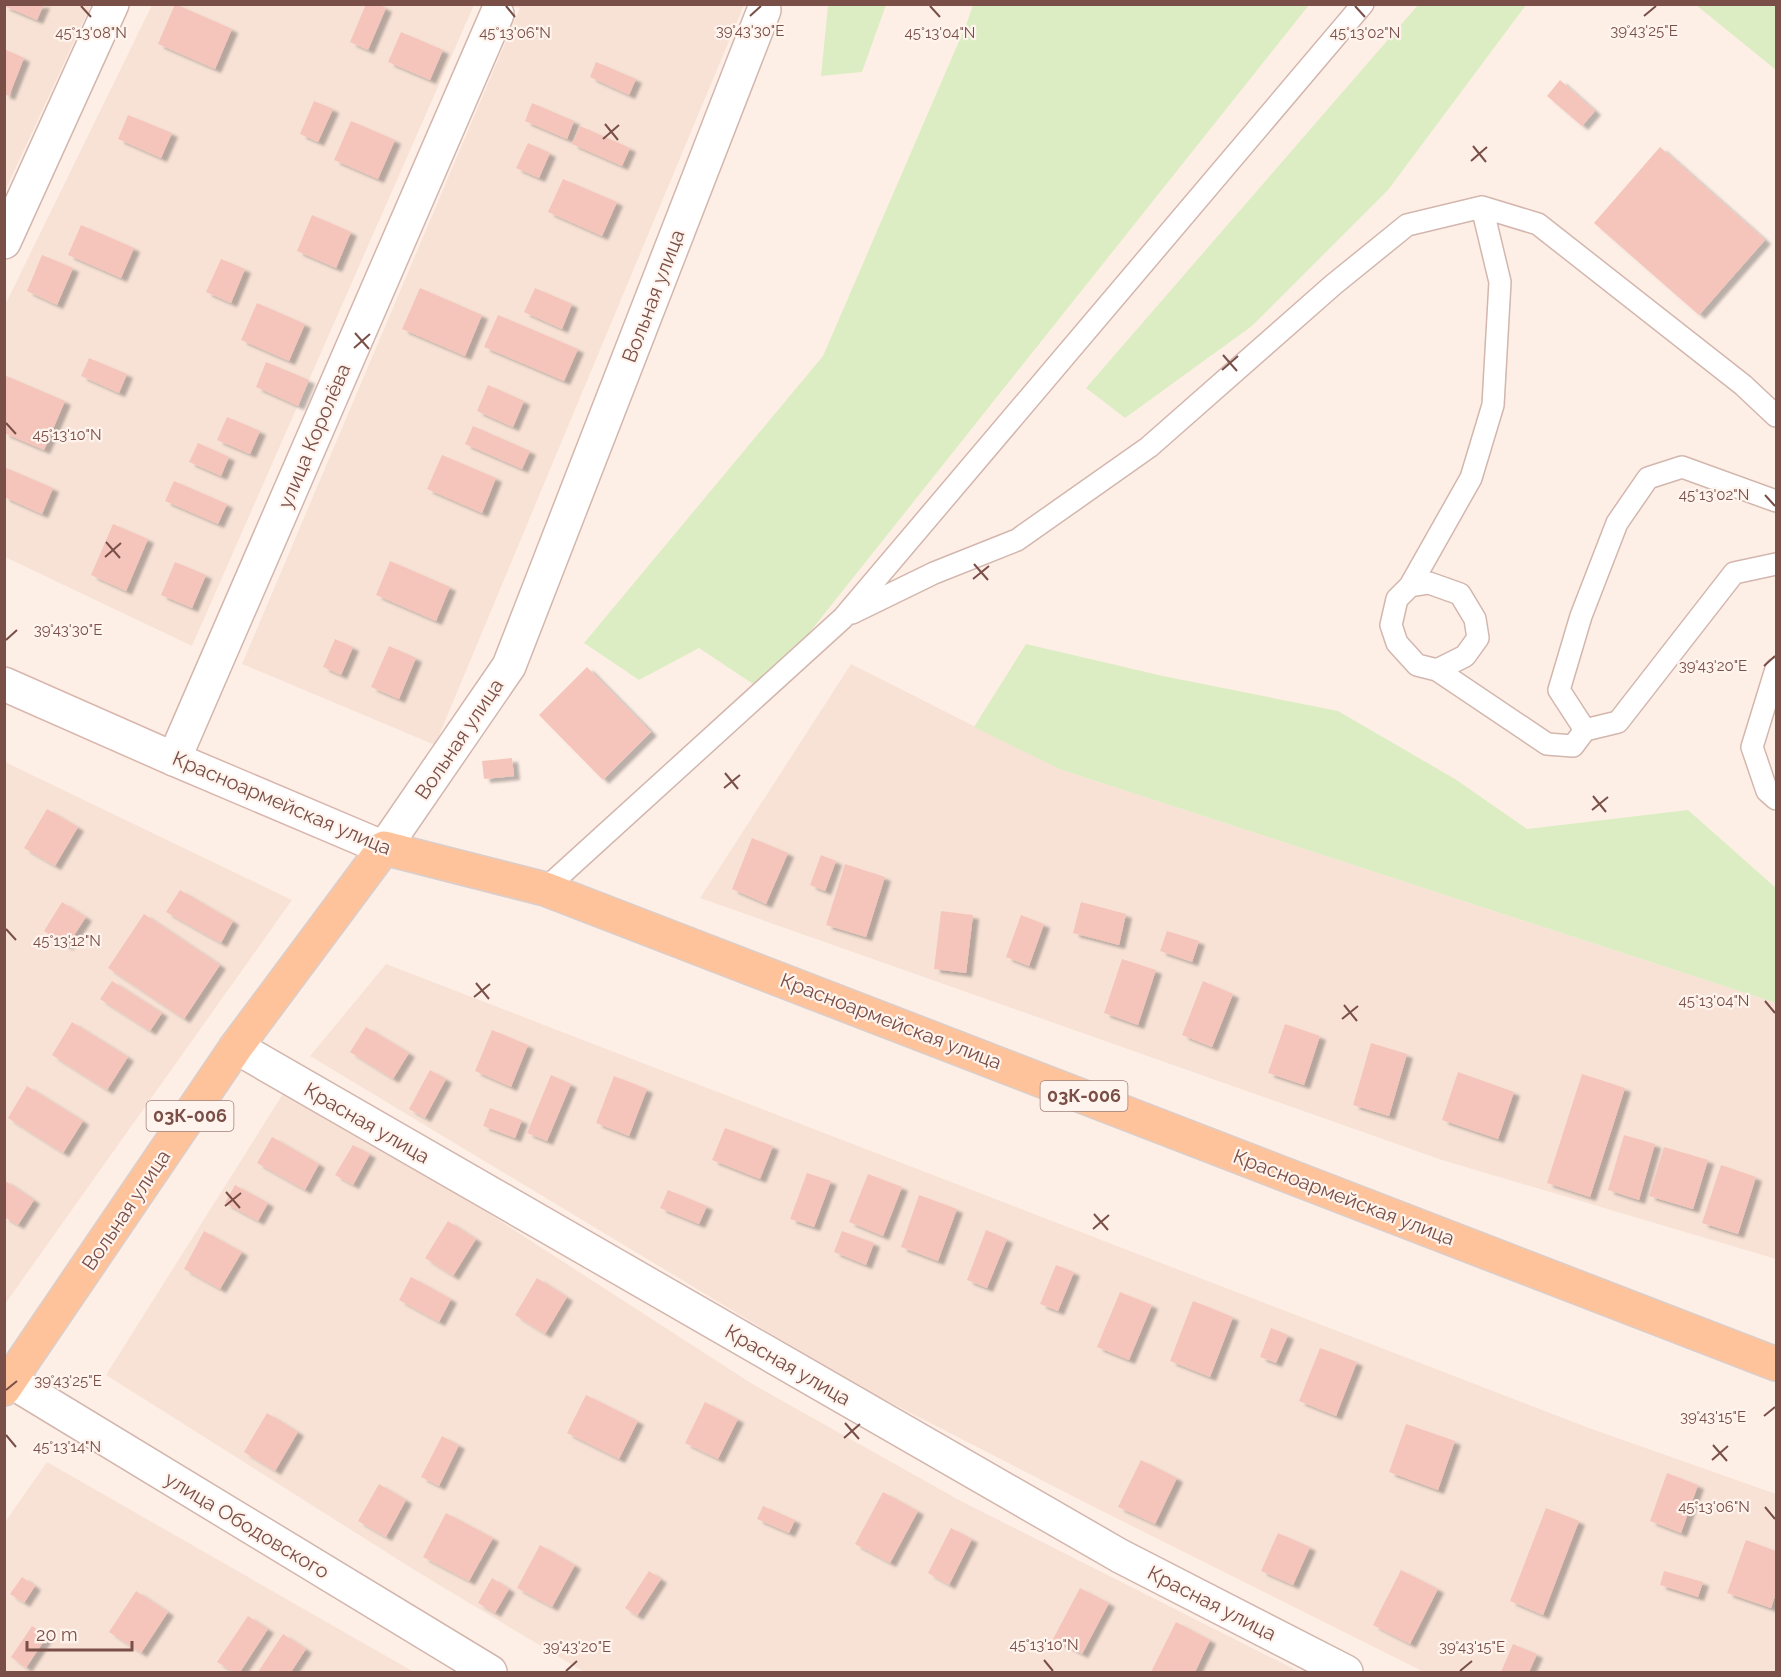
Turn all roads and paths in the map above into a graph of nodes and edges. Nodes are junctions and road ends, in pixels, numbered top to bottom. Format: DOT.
graph roads {
  1 [pos="112,4"];
  2 [pos="1363,4"];
  3 [pos="764,10"];
  4 [pos="497,14"];
  5 [pos="1482,207"];
  6 [pos="4,242"];
  7 [pos="1776,416"];
  8 [pos="1776,501"];
  9 [pos="1776,564"];
  10 [pos="1410,586"];
  11 [pos="843,618"];
  12 [pos="1776,669"];
  13 [pos="1437,670"];
  14 [pos="4,684"];
  15 [pos="1585,730"];
  16 [pos="174,759"];
  17 [pos="1776,799"];
  18 [pos="384,848"];
  19 [pos="545,889"];
  20 [pos="236,1047"];
  21 [pos="1776,1364"];
  22 [pos="6,1382"];
  23 [pos="490,1672"];
  24 [pos="1346,1672"];
  1 -- 6 [label="street"];
  2 -- 11 [label="lane"];
  3 -- 18 [label="street, Вольная улица"];
  4 -- 16 [label="street, улица Королёва"];
  5 -- 7 [label="lane"];
  5 -- 10 [label="lane"];
  5 -- 11 [label="lane"];
  8 -- 15 [label="lane"];
  9 -- 15 [label="lane"];
  10 -- 13 [label="lane"];
  10 -- 13 [label="lane"];
  11 -- 19 [label="lane"];
  12 -- 17 [label="lane"];
  13 -- 15 [label="lane"];
  14 -- 16 [label="street, Красноармейская улица"];
  16 -- 18 [label="street, Красноармейская улица"];
  18 -- 19 [label="main road, Красноармейская улица / 03К-006"];
  18 -- 20 [label="main road, Вольная улица / 03К-006"];
  19 -- 21 [label="main road, Красноармейская улица / 03К-006"];
  20 -- 22 [label="main road, Вольная улица / 03К-006"];
  20 -- 24 [label="street, Красная улица"];
  22 -- 23 [label="street, улица Ободовского"];
}
